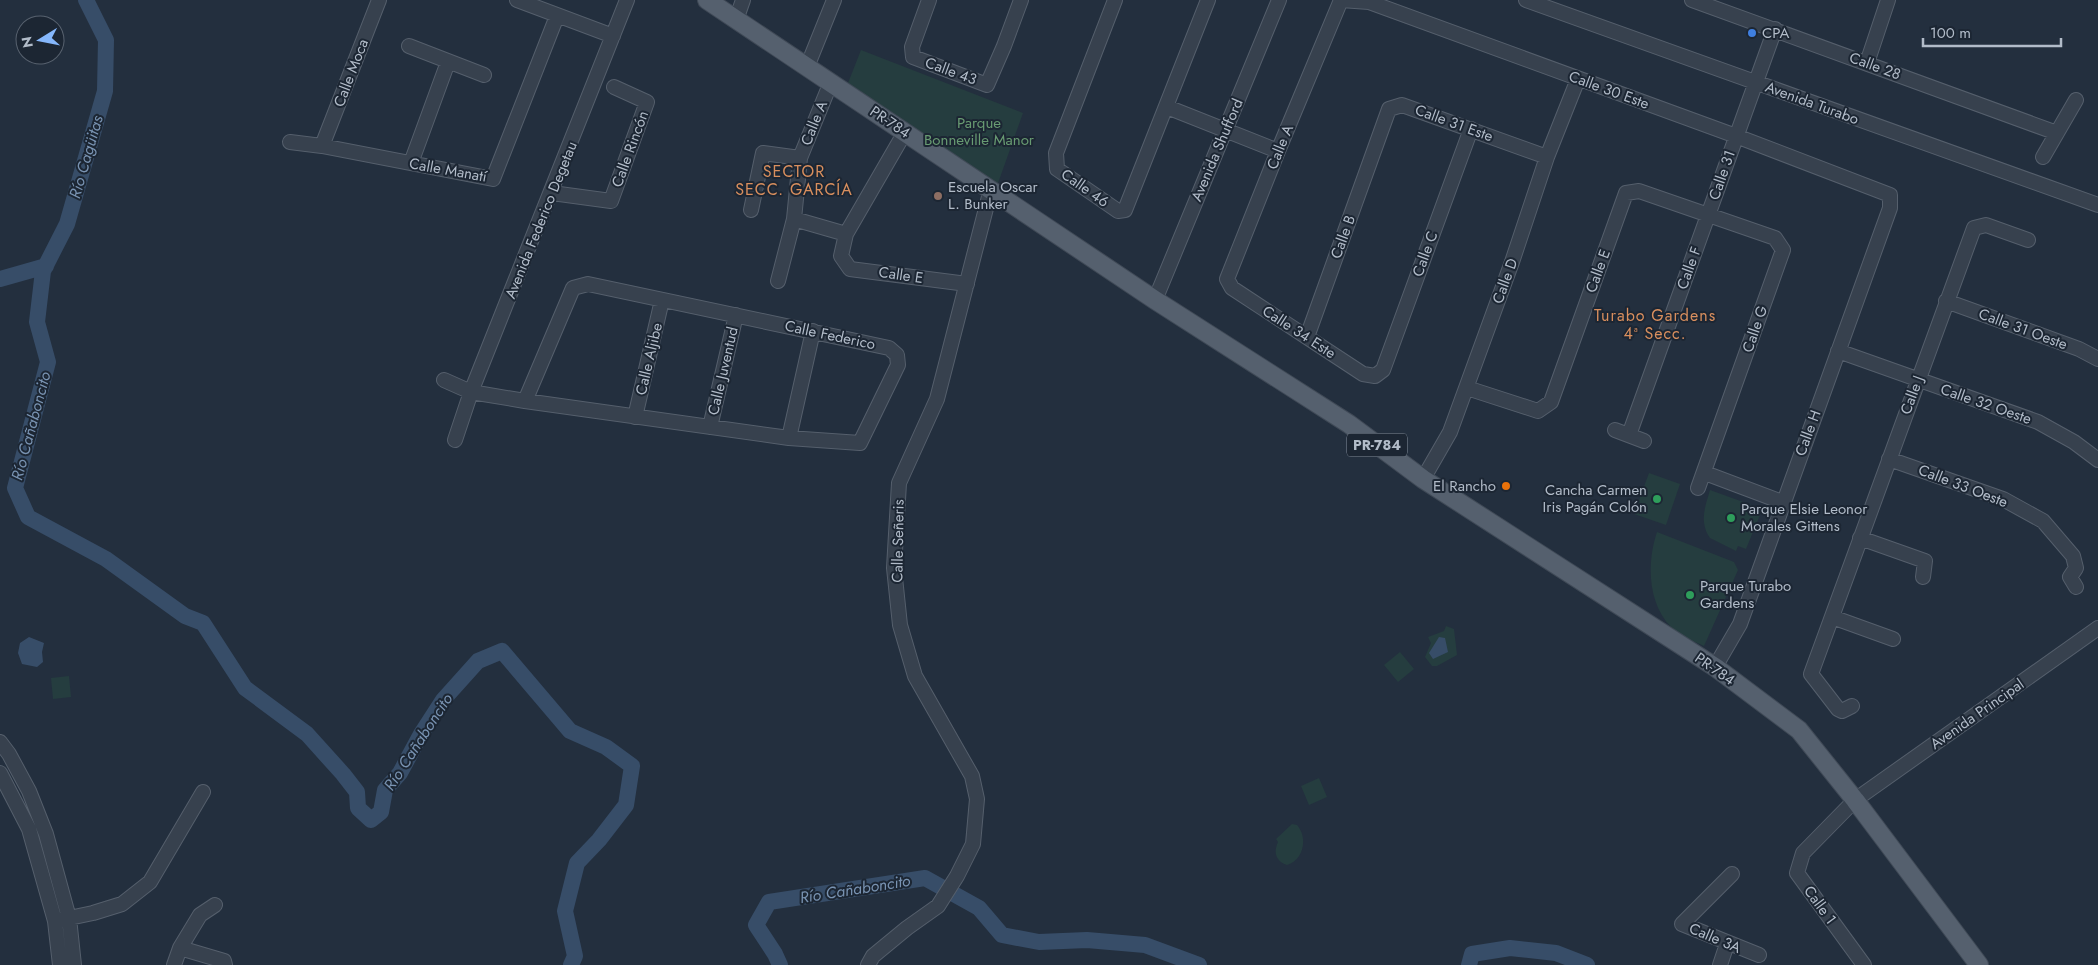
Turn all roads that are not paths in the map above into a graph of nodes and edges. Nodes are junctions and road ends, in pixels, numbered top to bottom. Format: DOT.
graph roads {
  1 [pos="379,0"];
  2 [pos="518,0"];
  3 [pos="627,0"];
  4 [pos="707,0"];
  5 [pos="744,0"];
  6 [pos="834,0"];
  7 [pos="929,0"];
  8 [pos="1021,0"];
  9 [pos="1115,0"];
  10 [pos="1208,0"];
  11 [pos="1279,0"];
  12 [pos="1526,0"];
  13 [pos="1692,0"];
  14 [pos="1888,0"];
  15 [pos="557,16"];
  16 [pos="1335,16"];
  17 [pos="736,20"];
  18 [pos="1775,29"];
  19 [pos="613,36"];
  20 [pos="409,46"];
  21 [pos="448,62"];
  22 [pos="1867,63"];
  23 [pos="807,67"];
  24 [pos="484,75"];
  25 [pos="1578,79"];
  26 [pos="831,82"];
  27 [pos="1756,83"];
  28 [pos="614,87"];
  29 [pos="2076,100"];
  30 [pos="1167,107"];
  31 [pos="1471,129"];
  32 [pos="1225,131"];
  33 [pos="905,132"];
  34 [pos="2057,133"];
  35 [pos="1736,136"];
  36 [pos="1379,137"];
  37 [pos="290,142"];
  38 [pos="322,146"];
  39 [pos="1278,151"];
  40 [pos="1548,157"];
  41 [pos="2042,157"];
  42 [pos="800,158"];
  43 [pos="411,163"];
  44 [pos="990,189"];
  45 [pos="552,194"];
  46 [pos="1890,195"];
  47 [pos="2098,205"];
  48 [pos="751,210"];
  49 [pos="1709,214"];
  50 [pos="794,219"];
  51 [pos="846,234"];
  52 [pos="2028,240"];
  53 [pos="1228,280"];
  54 [pos="778,281"];
  55 [pos="967,284"];
  56 [pos="662,300"];
  57 [pos="1154,300"];
  58 [pos="1946,302"];
  59 [pos="736,315"];
  60 [pos="813,332"];
  61 [pos="1306,337"];
  62 [pos="1838,351"];
  63 [pos="2098,359"];
  64 [pos="1375,376"];
  65 [pos="444,380"];
  66 [pos="1917,380"];
  67 [pos="1467,388"];
  68 [pos="471,392"];
  69 [pos="525,401"];
  70 [pos="636,417"];
  71 [pos="710,427"];
  72 [pos="1615,430"];
  73 [pos="1629,435"];
  74 [pos="789,438"];
  75 [pos="455,440"];
  76 [pos="1644,441"];
  77 [pos="1889,459"];
  78 [pos="2098,460"];
  79 [pos="1705,473"];
  80 [pos="1423,479"];
  81 [pos="1698,488"];
  82 [pos="1782,502"];
  83 [pos="1860,538"];
  84 [pos="1923,577"];
  85 [pos="2076,587"];
  86 [pos="1832,617"];
  87 [pos="2098,628"];
  88 [pos="1893,639"];
  89 [pos="1715,667"];
  90 [pos="1852,706"];
  91 [pos="0,742"];
  92 [pos="0,773"];
  93 [pos="203,792"];
  94 [pos="1855,800"];
  95 [pos="1732,874"];
  96 [pos="215,905"];
  97 [pos="62,919"];
  98 [pos="1727,944"];
  99 [pos="180,948"];
  100 [pos="1759,956"];
  101 [pos="60,965"];
  102 [pos="74,965"];
  103 [pos="174,965"];
  104 [pos="225,965"];
  105 [pos="868,965"];
  106 [pos="1720,965"];
  107 [pos="1864,965"];
  108 [pos="1979,965"];
  1 -- 38 [label="street, Calle Moca"];
  2 -- 15 [label="street"];
  3 -- 19 [label="street, Avenida Federico Degetau"];
  4 -- 17 [label="main road, PR-784 / PR-784"];
  5 -- 17 [label="street"];
  6 -- 23 [label="street"];
  7 -- 8 [label="street, Calle 43"];
  9 -- 30 [label="street, Calle 46"];
  10 -- 30 [label="street, Calle 46"];
  11 -- 32 [label="street, Avenida Shufford"];
  12 -- 27 [label="street, Avenida Turabo"];
  13 -- 18 [label="street, Calle 28"];
  14 -- 22 [label="street"];
  15 -- 19 [label="street"];
  15 -- 43 [label="street, Calle Manatí"];
  16 -- 25 [label="street, Calle 30 Este"];
  16 -- 39 [label="street, Calle A"];
  17 -- 23 [label="main road, PR-784 / PR-784"];
  18 -- 22 [label="street, Calle 28"];
  18 -- 27 [label="street, Calle 31"];
  19 -- 45 [label="street, Avenida Federico Degetau"];
  20 -- 21 [label="street"];
  21 -- 24 [label="street"];
  21 -- 43 [label="street"];
  22 -- 34 [label="street, Calle 28"];
  23 -- 26 [label="main road, PR-784 / PR-784"];
  25 -- 35 [label="street, Calle 30 Este"];
  25 -- 40 [label="street, Calle D"];
  26 -- 33 [label="main road, PR-784 / PR-784"];
  26 -- 42 [label="street, Calle A"];
  27 -- 35 [label="street, Calle 31"];
  27 -- 47 [label="street, Avenida Turabo"];
  28 -- 45 [label="street, Calle Rincón"];
  29 -- 34 [label="street"];
  30 -- 32 [label="street"];
  31 -- 36 [label="street, Calle 31 Este"];
  31 -- 40 [label="street, Calle 31 Este"];
  31 -- 64 [label="street, Calle C"];
  32 -- 39 [label="street"];
  32 -- 57 [label="street, Avenida Shufford"];
  33 -- 44 [label="main road, PR-784 / PR-784"];
  33 -- 51 [label="street"];
  34 -- 41 [label="street"];
  35 -- 46 [label="street, Calle 30 Este"];
  35 -- 49 [label="street, Calle 31"];
  36 -- 61 [label="street, Calle B"];
  37 -- 38 [label="street, Calle Manatí"];
  38 -- 43 [label="street, Calle Manatí"];
  39 -- 53 [label="street, Calle A"];
  40 -- 67 [label="street, Calle D"];
  42 -- 48 [label="street"];
  42 -- 50 [label="street, Calle A"];
  44 -- 55 [label="street, Calle Señeris"];
  44 -- 57 [label="main road, PR-784 / PR-784"];
  45 -- 68 [label="street, Avenida Federico Degetau"];
  46 -- 62 [label="street, Calle H"];
  49 -- 67 [label="street, Calle E"];
  49 -- 73 [label="street, Calle F"];
  49 -- 79 [label="street, Calle G"];
  50 -- 51 [label="street"];
  50 -- 54 [label="street, Calle A"];
  51 -- 55 [label="street, Calle E"];
  52 -- 58 [label="street, Calle J"];
  53 -- 61 [label="street, Calle 34 Este"];
  55 -- 105 [label="street, Calle Señeris"];
  56 -- 59 [label="street, Calle Federico"];
  56 -- 69 [label="street, Calle Federico"];
  56 -- 70 [label="street, Calle Aljibe"];
  57 -- 80 [label="main road, PR-784 / PR-784"];
  58 -- 63 [label="street, Calle 31 Oeste"];
  58 -- 66 [label="street, Calle J"];
  59 -- 60 [label="street, Calle Federico"];
  59 -- 71 [label="street, Calle Juventud"];
  60 -- 74 [label="street"];
  60 -- 74 [label="street, Calle Federico"];
  61 -- 64 [label="street, Calle 34 Este"];
  62 -- 66 [label="street, Calle 32 Oeste"];
  62 -- 82 [label="street, Calle H"];
  65 -- 68 [label="street, Calle Federico"];
  66 -- 77 [label="street, Calle J"];
  66 -- 78 [label="street, Calle 32 Oeste"];
  67 -- 80 [label="street, Calle D"];
  68 -- 69 [label="street, Calle Federico"];
  68 -- 75 [label="street, Avenida Federico Degetau"];
  69 -- 70 [label="street, Calle Federico"];
  70 -- 71 [label="street, Calle Federico"];
  71 -- 74 [label="street, Calle Federico"];
  72 -- 73 [label="street"];
  73 -- 76 [label="street"];
  77 -- 83 [label="street, Calle J"];
  77 -- 85 [label="street, Calle 33 Oeste"];
  79 -- 81 [label="street, Calle G"];
  79 -- 82 [label="street"];
  80 -- 89 [label="main road, PR-784 / PR-784"];
  82 -- 89 [label="street, Calle H"];
  83 -- 84 [label="street"];
  83 -- 86 [label="street, Calle J"];
  86 -- 88 [label="street"];
  86 -- 90 [label="street, Calle J"];
  87 -- 94 [label="street, Avenida Principal"];
  89 -- 94 [label="main road, PR-784 / PR-784"];
  91 -- 97 [label="street"];
  92 -- 97 [label="street"];
  93 -- 97 [label="street"];
  94 -- 107 [label="street, Calle 1"];
  94 -- 108 [label="main road, PR-784 / PR-784"];
  95 -- 98 [label="street, Calle 3A"];
  96 -- 99 [label="street"];
  97 -- 101 [label="street"];
  97 -- 102 [label="street"];
  98 -- 100 [label="street, Calle 3A"];
  98 -- 106 [label="street"];
  99 -- 103 [label="street"];
  99 -- 104 [label="street"];
}
